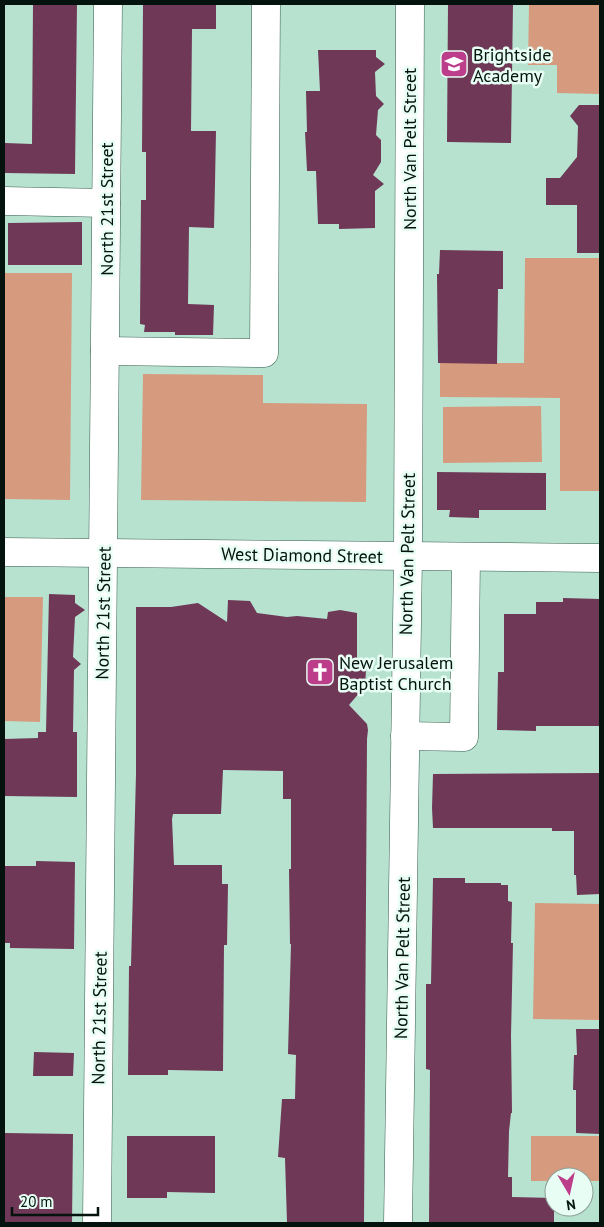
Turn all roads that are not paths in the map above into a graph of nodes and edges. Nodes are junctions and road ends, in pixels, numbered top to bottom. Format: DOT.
graph roads {
  1 [pos="108,4"];
  2 [pos="266,4"];
  3 [pos="410,4"];
  4 [pos="4,201"];
  5 [pos="106,203"];
  6 [pos="105,350"];
  7 [pos="4,552"];
  8 [pos="103,553"];
  9 [pos="408,556"];
  10 [pos="466,557"];
  11 [pos="600,558"];
  12 [pos="405,736"];
  13 [pos="97,1223"];
  14 [pos="398,1223"];
  1 -- 5 [label="street, North 21st Street"];
  2 -- 6 [label="street"];
  3 -- 9 [label="street, North Van Pelt Street"];
  4 -- 5 [label="street"];
  5 -- 6 [label="street, North 21st Street"];
  6 -- 8 [label="street, North 21st Street"];
  7 -- 8 [label="street, West Diamond Street"];
  8 -- 9 [label="street, West Diamond Street"];
  8 -- 13 [label="street, North 21st Street"];
  9 -- 10 [label="street, West Diamond Street"];
  9 -- 12 [label="street, North Van Pelt Street"];
  10 -- 11 [label="street, West Diamond Street"];
  10 -- 12 [label="street"];
  12 -- 14 [label="street, North Van Pelt Street"];
}
